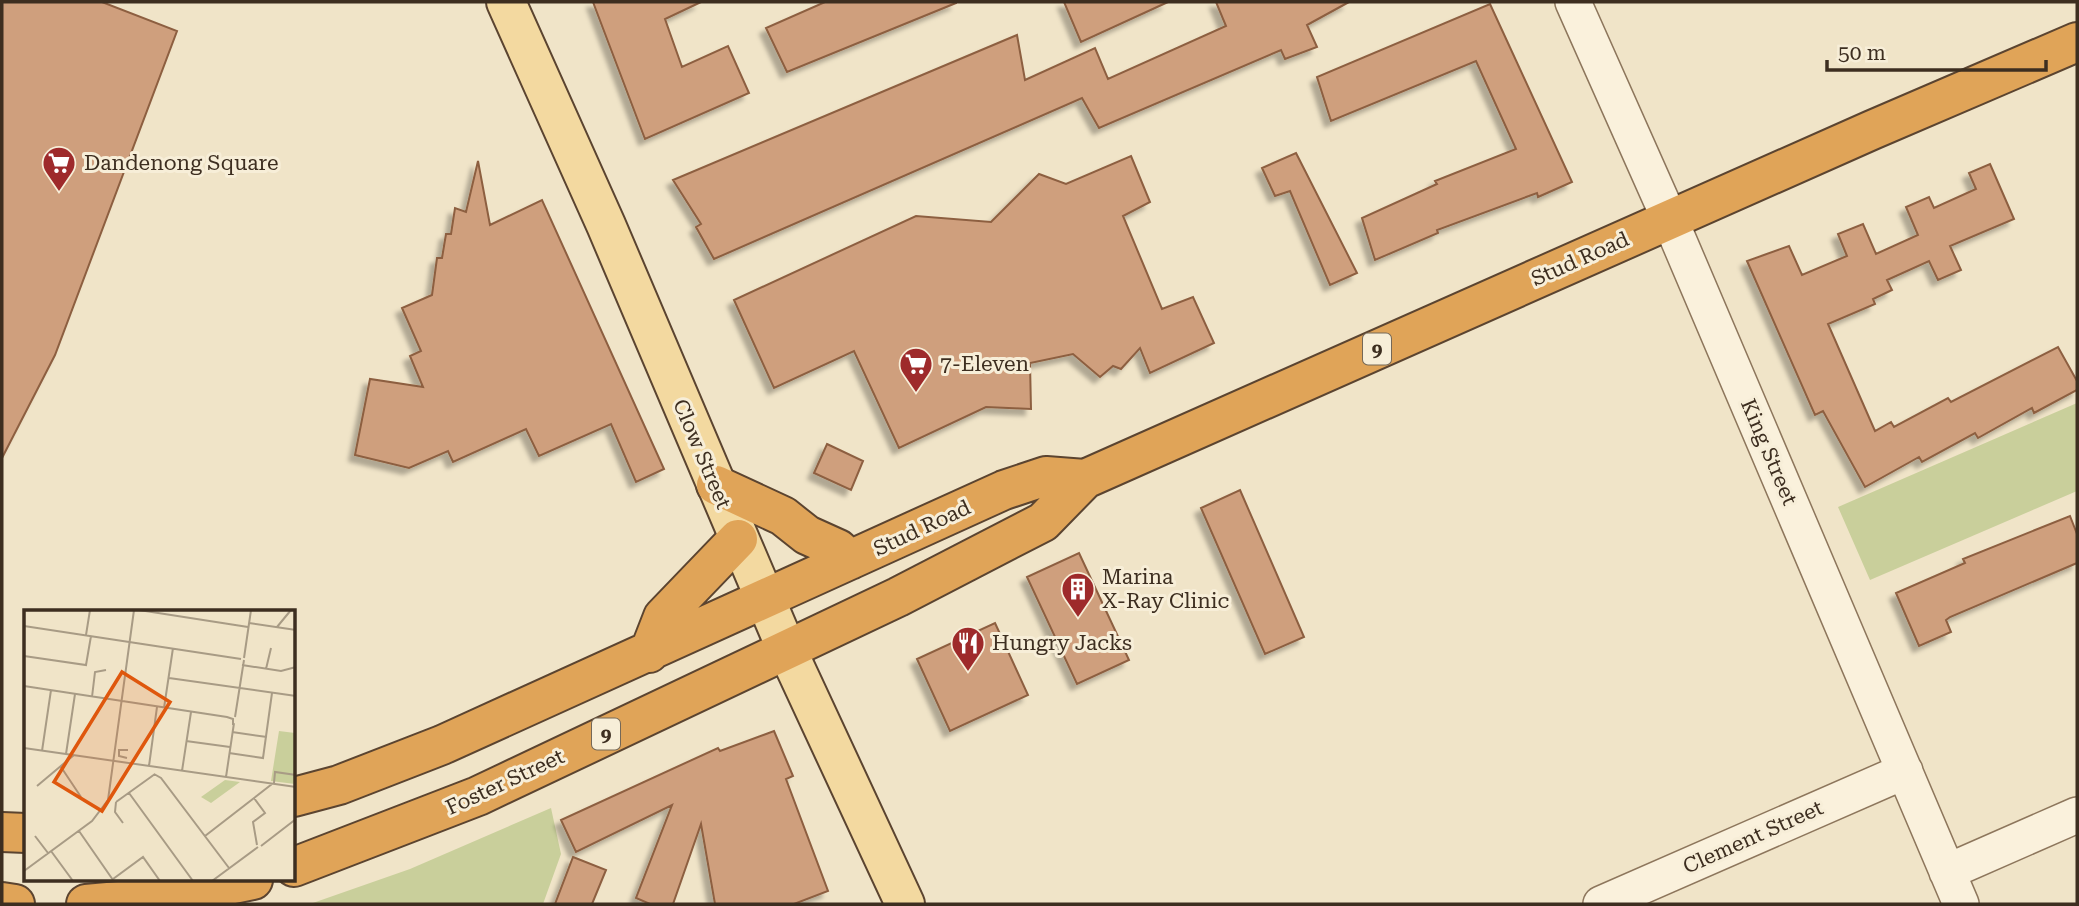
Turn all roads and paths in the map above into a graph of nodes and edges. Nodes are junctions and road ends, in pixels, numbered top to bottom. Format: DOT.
graph roads {
  1 [pos="506,2"];
  2 [pos="1573,2"];
  3 [pos="2077,42"];
  4 [pos="1670,220"];
  5 [pos="1085,480"];
  6 [pos="716,485"];
  7 [pos="738,539"];
  8 [pos="850,560"];
  9 [pos="763,597"];
  10 [pos="786,649"];
  11 [pos="649,653"];
  12 [pos="1905,771"];
  13 [pos="296,796"];
  14 [pos="2077,816"];
  15 [pos="2,832"];
  16 [pos="24,833"];
  17 [pos="296,866"];
  18 [pos="1947,872"];
  19 [pos="249,881"];
  20 [pos="178,900"];
  21 [pos="2,902"];
  22 [pos="15,904"];
  23 [pos="86,904"];
  24 [pos="905,904"];
  25 [pos="1601,904"];
  26 [pos="1961,904"];
  1 -- 6 [label="main road, Clow Street"];
  2 -- 4 [label="street, King Street"];
  3 -- 4 [label="highway, Stud Road / 9"];
  4 -- 5 [label="highway, Stud Road / 9"];
  4 -- 12 [label="street, King Street"];
  5 -- 8 [label="highway, Stud Road / 9"];
  5 -- 10 [label="highway, Stud Road / 9"];
  6 -- 7 [label="main road, Clow Street"];
  6 -- 8 [label="highway"];
  7 -- 9 [label="main road, Clow Street"];
  7 -- 11 [label="highway"];
  8 -- 9 [label="highway, Stud Road / 9"];
  9 -- 10 [label="main road, Clow Street"];
  9 -- 11 [label="highway, 9"];
  10 -- 17 [label="highway, Foster Street / 9"];
  10 -- 24 [label="main road, Clow Street"];
  11 -- 13 [label="highway, 9"];
  12 -- 18 [label="street, King Street"];
  12 -- 25 [label="street, Clement Street"];
  14 -- 18 [label="street"];
  15 -- 16 [label="highway"];
  18 -- 26 [label="street, King Street"];
  19 -- 20 [label="highway"];
  20 -- 23 [label="highway"];
  21 -- 22 [label="highway"];
}
